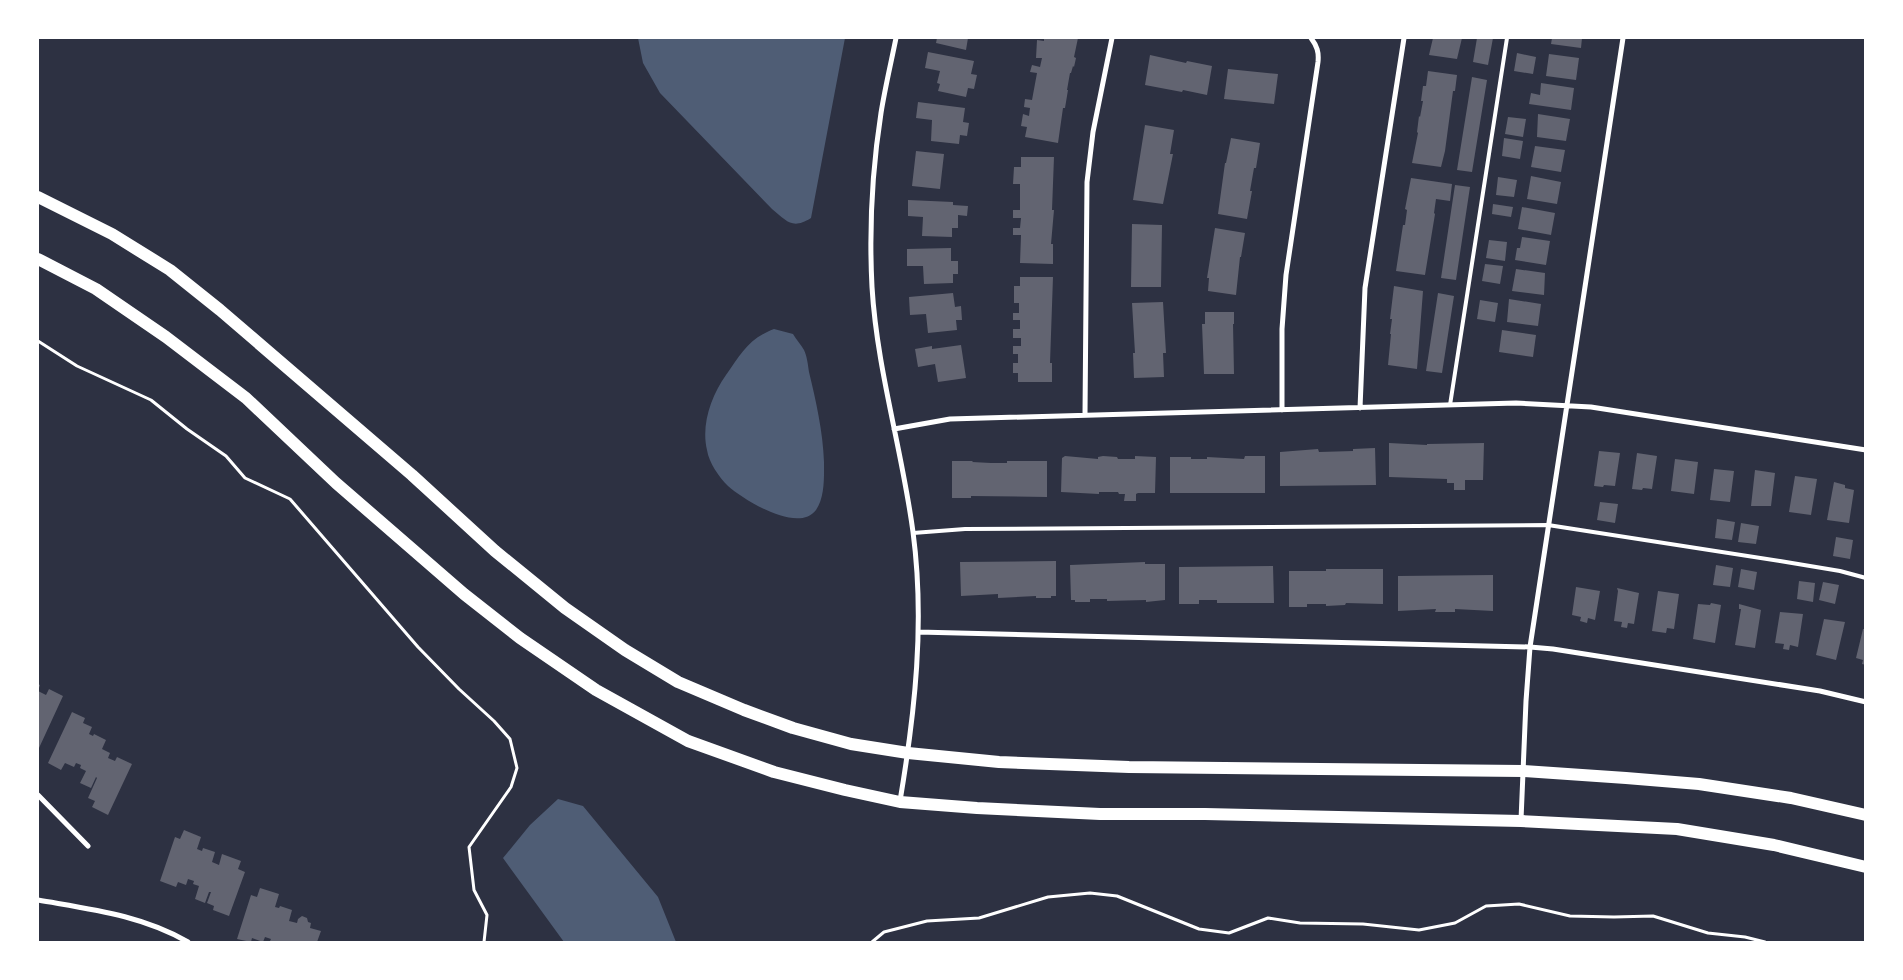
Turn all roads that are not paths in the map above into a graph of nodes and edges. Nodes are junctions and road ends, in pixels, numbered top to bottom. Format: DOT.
graph roads {
  1 [pos="896,38"];
  2 [pos="1112,38"];
  3 [pos="1311,38"];
  4 [pos="1404,38"];
  5 [pos="1507,38"];
  6 [pos="1623,38"];
  7 [pos="38,196"];
  8 [pos="38,259"];
  9 [pos="1567,404"];
  10 [pos="1450,405"];
  11 [pos="1360,408"];
  12 [pos="1282,410"];
  13 [pos="1085,415"];
  14 [pos="894,429"];
  15 [pos="1866,450"];
  16 [pos="1548,525"];
  17 [pos="913,533"];
  18 [pos="1866,578"];
  19 [pos="918,632"];
  20 [pos="1530,647"];
  21 [pos="1866,702"];
  22 [pos="908,753"];
  23 [pos="1523,771"];
  24 [pos="38,795"];
  25 [pos="900,802"];
  26 [pos="1866,815"];
  27 [pos="1521,821"];
  28 [pos="88,846"];
  29 [pos="1866,866"];
  30 [pos="38,900"];
  31 [pos="188,942"];
  1 -- 14 [label="street"];
  2 -- 13 [label="street"];
  3 -- 12 [label="street"];
  4 -- 11 [label="street"];
  5 -- 10 [label="lane"];
  6 -- 9 [label="street"];
  7 -- 22 [label="main road"];
  8 -- 25 [label="main road"];
  9 -- 10 [label="street"];
  9 -- 15 [label="street"];
  9 -- 16 [label="street"];
  10 -- 11 [label="street"];
  11 -- 12 [label="street"];
  12 -- 13 [label="street"];
  13 -- 14 [label="street"];
  14 -- 17 [label="street"];
  16 -- 17 [label="lane"];
  16 -- 18 [label="lane"];
  16 -- 20 [label="street"];
  17 -- 19 [label="street"];
  19 -- 20 [label="street"];
  19 -- 22 [label="street"];
  20 -- 21 [label="street"];
  20 -- 23 [label="street"];
  22 -- 23 [label="main road"];
  22 -- 25 [label="street"];
  23 -- 26 [label="main road"];
  23 -- 27 [label="street"];
  24 -- 28 [label="street"];
  25 -- 27 [label="main road"];
  27 -- 29 [label="main road"];
  30 -- 31 [label="street"];
}
